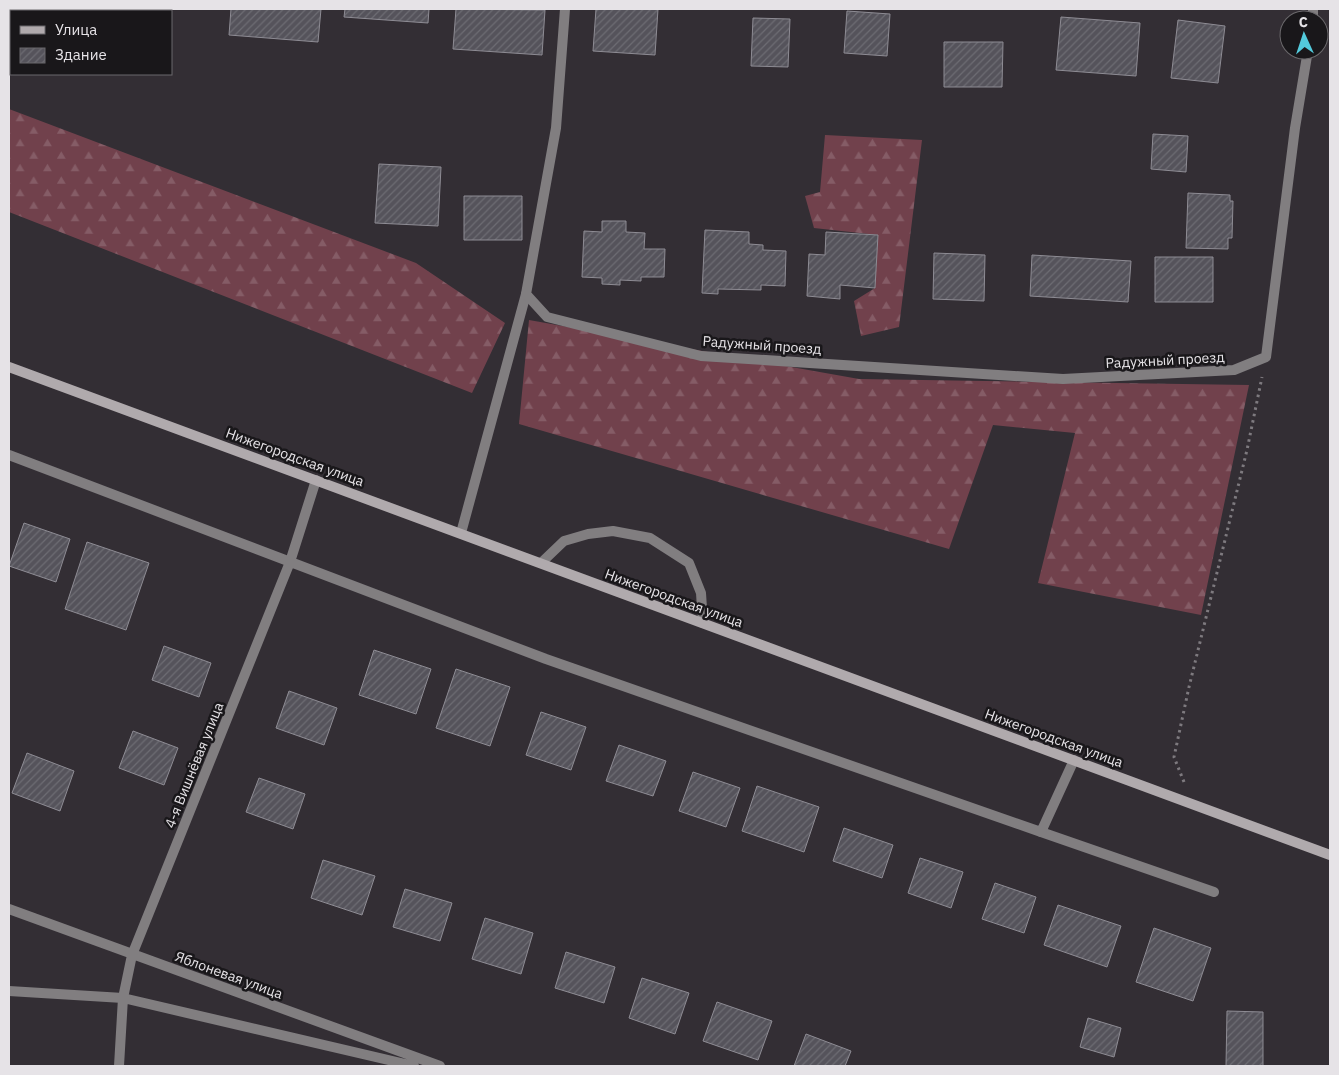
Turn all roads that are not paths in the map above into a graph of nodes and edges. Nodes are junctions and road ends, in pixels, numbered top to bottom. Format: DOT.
graph roads {
  1 [pos="565,9"];
  2 [pos="1306,60"];
  3 [pos="526,294"];
  4 [pos="9,367"];
  5 [pos="9,455"];
  6 [pos="316,480"];
  7 [pos="461,533"];
  8 [pos="290,562"];
  9 [pos="541,563"];
  10 [pos="703,623"];
  11 [pos="1074,760"];
  12 [pos="1041,832"];
  13 [pos="1330,855"];
  14 [pos="1214,892"];
  15 [pos="9,909"];
  16 [pos="132,955"];
  17 [pos="9,991"];
  18 [pos="123,998"];
  19 [pos="119,1066"];
  20 [pos="414,1066"];
  21 [pos="440,1066"];
  1 -- 3 [label="street"];
  2 -- 3 [label="street, Радужный проезд"];
  3 -- 7 [label="street"];
  4 -- 6 [label="street, Нижегородская улица"];
  5 -- 8 [label="street"];
  6 -- 7 [label="street, Нижегородская улица"];
  6 -- 8 [label="street, 4-я Вишнёвая улица"];
  7 -- 9 [label="street, Нижегородская улица"];
  8 -- 12 [label="street"];
  8 -- 16 [label="street, 4-я Вишнёвая улица"];
  9 -- 10 [label="street, Нижегородская улица"];
  9 -- 10 [label="street"];
  10 -- 11 [label="street, Нижегородская улица"];
  11 -- 12 [label="street"];
  11 -- 13 [label="street, Нижегородская улица"];
  12 -- 14 [label="street"];
  15 -- 16 [label="street, Яблоневая улица"];
  16 -- 18 [label="street, 4-я Вишнёвая улица"];
  16 -- 21 [label="street, Яблоневая улица"];
  17 -- 18 [label="street"];
  18 -- 19 [label="street, 4-я Вишнёвая улица"];
  18 -- 20 [label="street"];
}
